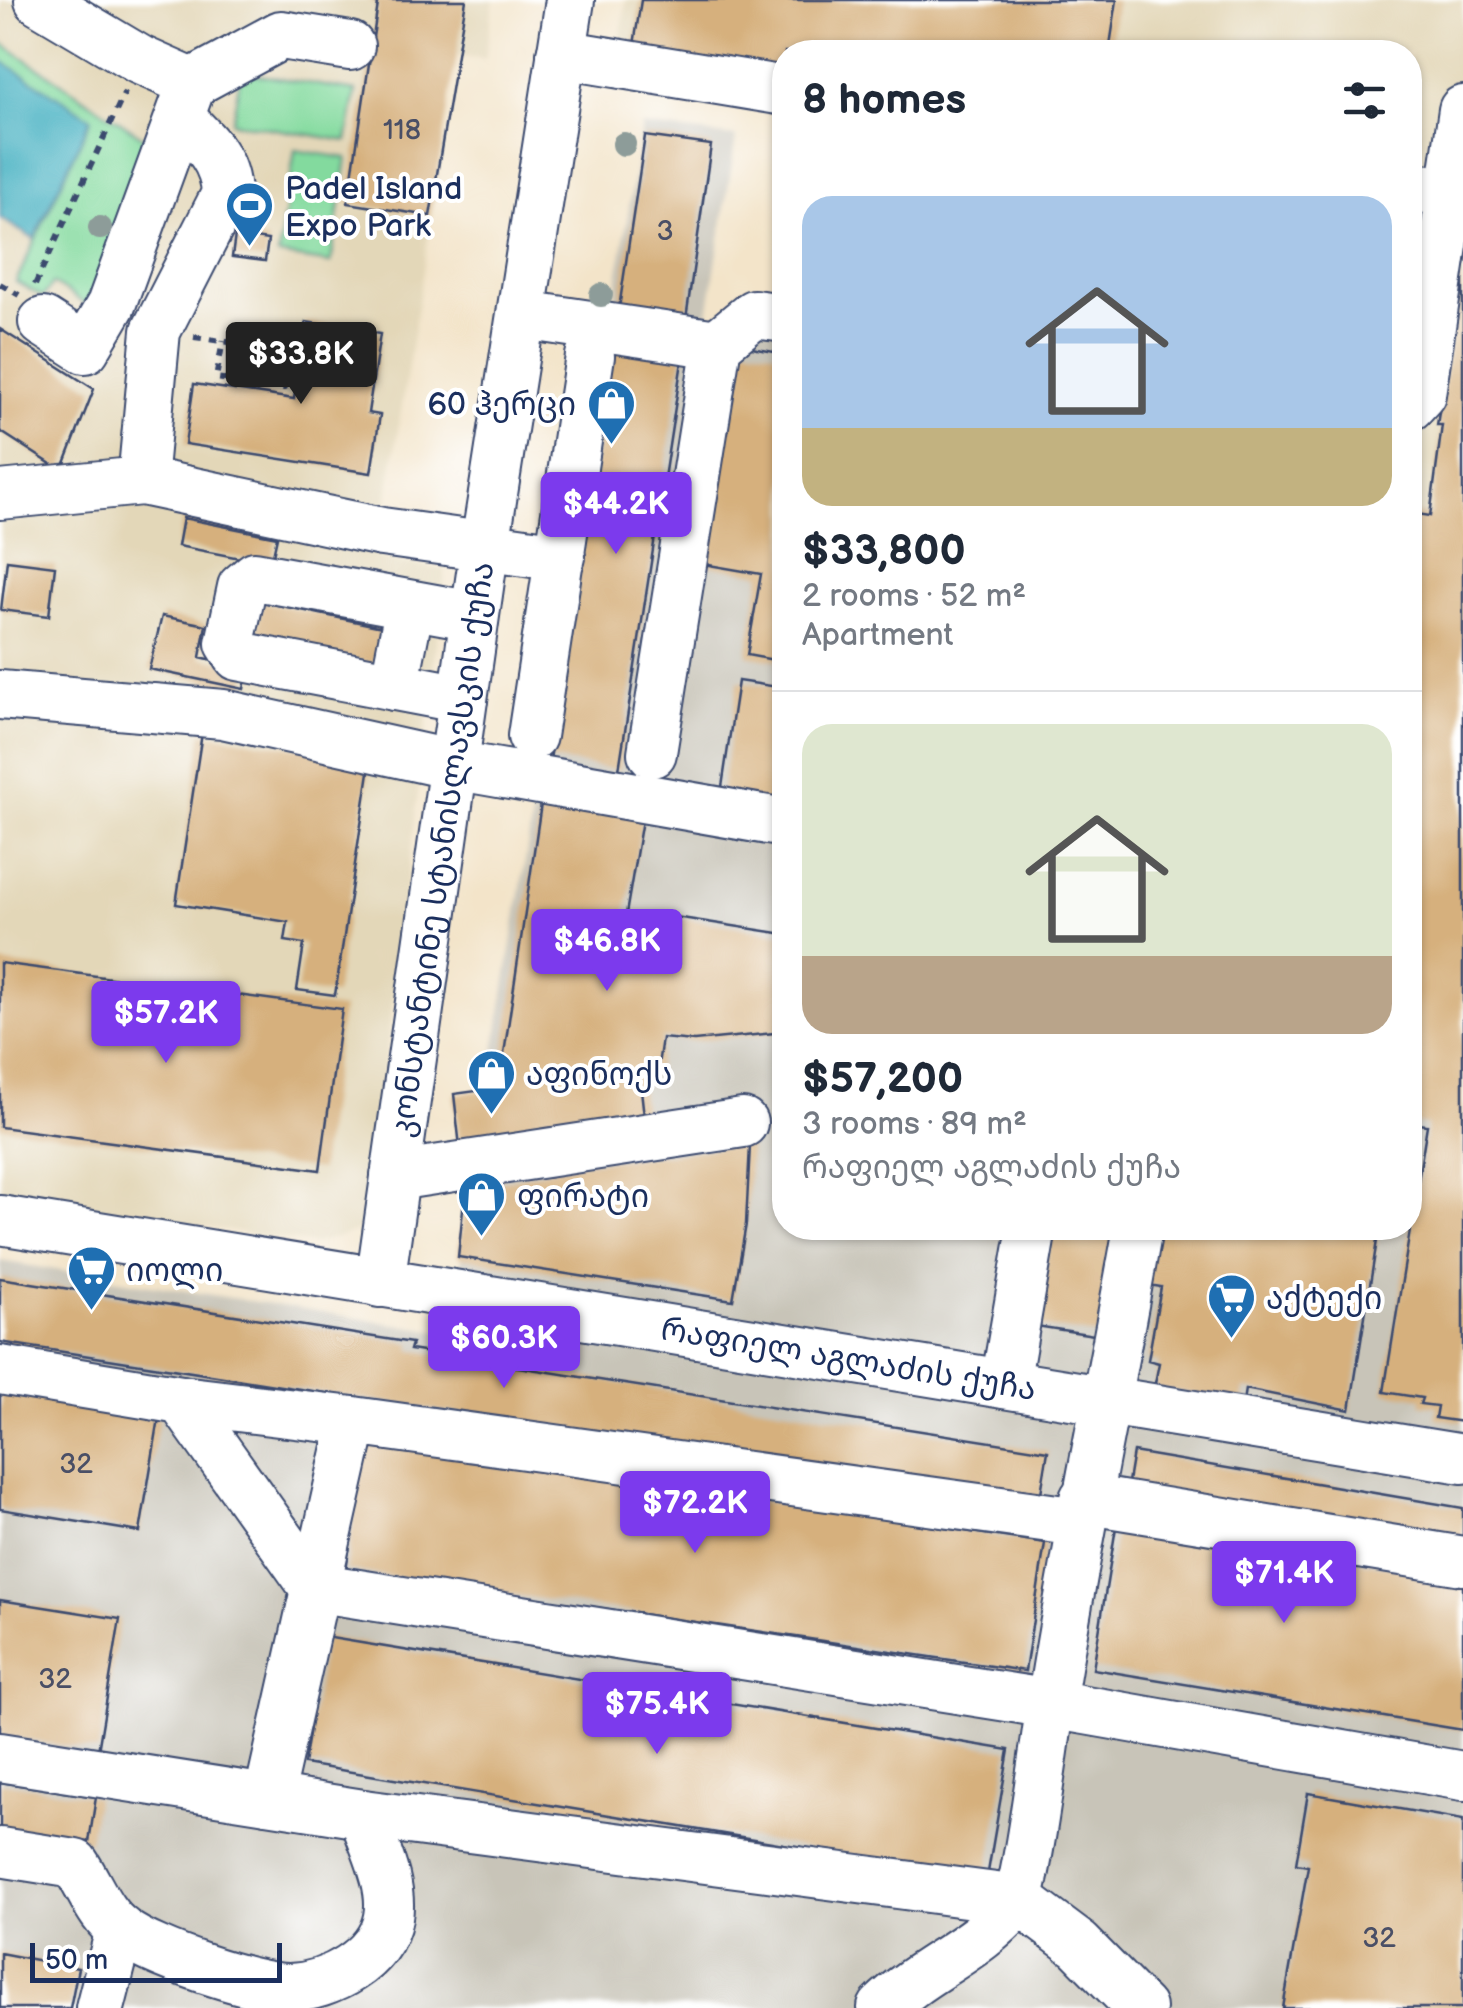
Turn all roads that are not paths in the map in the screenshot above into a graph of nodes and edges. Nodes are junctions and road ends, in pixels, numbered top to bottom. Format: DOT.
graph roads {
  1 [pos="39,0"];
  2 [pos="570,0"];
  3 [pos="350,46"];
  4 [pos="561,54"];
  5 [pos="772,89"];
  6 [pos="187,101"];
  7 [pos="1463,110"];
  8 [pos="1430,190"];
  9 [pos="34,311"];
  10 [pos="523,315"];
  11 [pos="772,316"];
  12 [pos="717,344"];
  13 [pos="590,356"];
  14 [pos="1422,371"];
  15 [pos="142,481"];
  16 [pos="0,495"];
  17 [pos="485,546"];
  18 [pos="560,557"];
  19 [pos="410,605"];
  20 [pos="474,616"];
  21 [pos="394,686"];
  22 [pos="0,695"];
  23 [pos="463,700"];
  24 [pos="532,736"];
  25 [pos="652,752"];
  26 [pos="453,765"];
  27 [pos="772,821"];
  28 [pos="742,1123"];
  29 [pos="395,1176"];
  30 [pos="0,1220"];
  31 [pos="1030,1240"];
  32 [pos="1136,1240"];
  33 [pos="380,1284"];
  34 [pos="0,1370"];
  35 [pos="1005,1384"];
  36 [pos="181,1400"];
  37 [pos="1108,1401"];
  38 [pos="353,1421"];
  39 [pos="1463,1459"];
  40 [pos="1082,1510"];
  41 [pos="1463,1560"];
  42 [pos="314,1587"];
  43 [pos="1051,1704"];
  44 [pos="0,1757"];
  45 [pos="1463,1776"];
  46 [pos="268,1800"];
  47 [pos="363,1814"];
  48 [pos="0,1852"];
  49 [pos="1020,1900"];
  50 [pos="120,1930"];
  51 [pos="100,2008"];
  52 [pos="882,2008"];
  53 [pos="1142,2008"];
  1 -- 6 [label="street"];
  2 -- 4 [label="street, კონსტანტინე სტანისლავსკის ქუჩა"];
  3 -- 6 [label="street"];
  4 -- 5 [label="street"];
  4 -- 10 [label="street, კონსტანტინე სტანისლავსკის ქუჩა"];
  6 -- 9 [label="street"];
  6 -- 15 [label="street"];
  7 -- 8 [label="street"];
  8 -- 14 [label="street"];
  10 -- 12 [label="street"];
  10 -- 17 [label="street, კონსტანტინე სტანისლავსკის ქუჩა"];
  11 -- 12 [label="street"];
  12 -- 25 [label="street"];
  13 -- 18 [label="street"];
  15 -- 16 [label="street"];
  15 -- 17 [label="street"];
  17 -- 18 [label="street"];
  17 -- 20 [label="street, კონსტანტინე სტანისლავსკის ქუჩა"];
  18 -- 24 [label="street"];
  19 -- 20 [label="street"];
  19 -- 21 [label="street"];
  19 -- 21 [label="street"];
  20 -- 23 [label="street, კონსტანტინე სტანისლავსკის ქუჩა"];
  21 -- 23 [label="street"];
  22 -- 26 [label="street"];
  23 -- 26 [label="street, კონსტანტინე სტანისლავსკის ქუჩა"];
  26 -- 27 [label="street"];
  26 -- 29 [label="street, კონსტანტინე სტანისლავსკის ქუჩა"];
  28 -- 29 [label="street"];
  29 -- 33 [label="street, კონსტანტინე სტანისლავსკის ქუჩა"];
  30 -- 33 [label="street, რაფიელ აგლაძის ქუჩა"];
  31 -- 35 [label="street"];
  32 -- 37 [label="street"];
  33 -- 35 [label="street, რაფიელ აგლაძის ქუჩა"];
  34 -- 36 [label="street"];
  35 -- 37 [label="street, რაფიელ აგლაძის ქუჩა"];
  36 -- 38 [label="street"];
  36 -- 42 [label="street"];
  37 -- 39 [label="street, რაფიელ აგლაძის ქუჩა"];
  37 -- 40 [label="street"];
  38 -- 40 [label="street"];
  38 -- 42 [label="street"];
  40 -- 41 [label="street"];
  40 -- 43 [label="street"];
  42 -- 43 [label="street"];
  42 -- 46 [label="street"];
  43 -- 45 [label="street"];
  43 -- 49 [label="street"];
  44 -- 46 [label="street"];
  46 -- 47 [label="street"];
  47 -- 49 [label="street"];
  47 -- 50 [label="street"];
  48 -- 50 [label="street"];
  49 -- 52 [label="street"];
  49 -- 53 [label="street"];
  50 -- 51 [label="street"];
}
